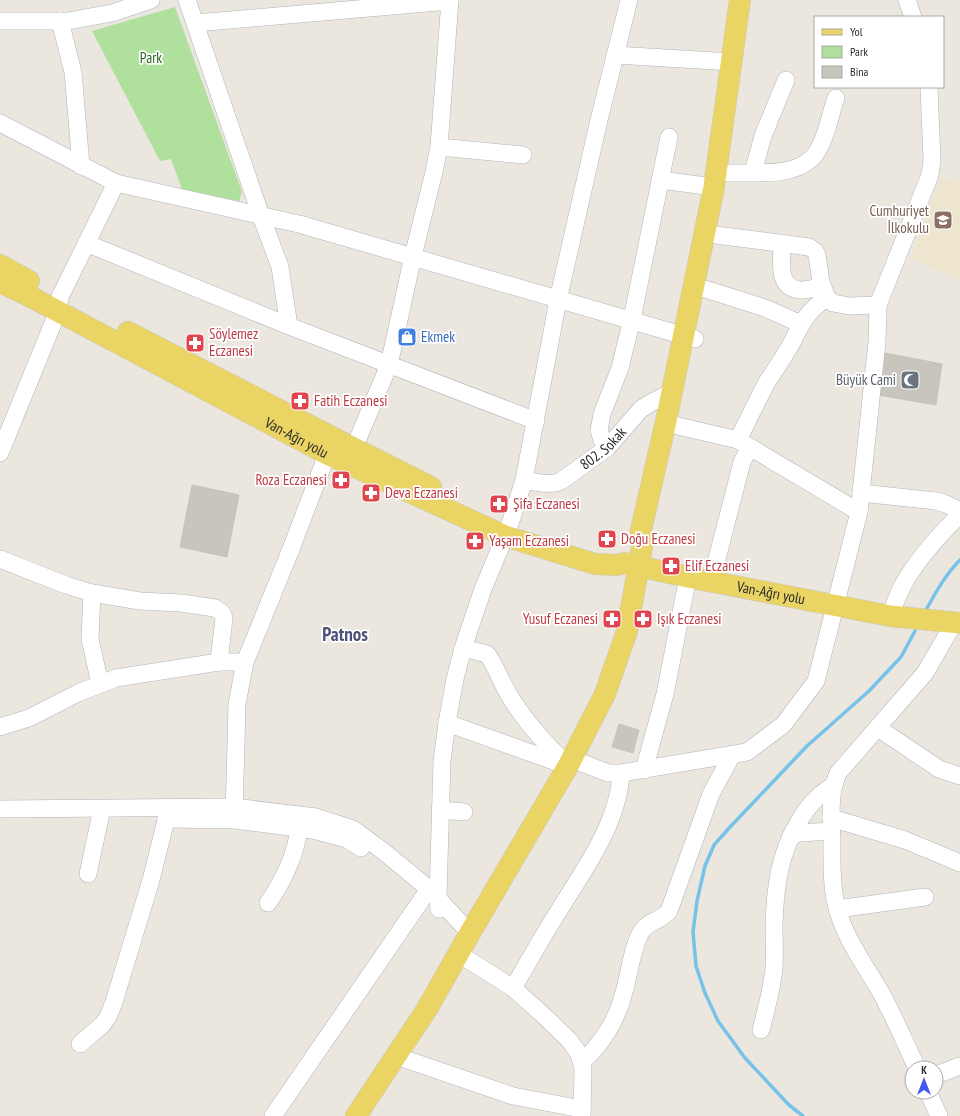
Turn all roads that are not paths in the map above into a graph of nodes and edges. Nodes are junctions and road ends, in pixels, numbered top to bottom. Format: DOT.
graph roads {
  1 [pos="151,0"];
  2 [pos="187,0"];
  3 [pos="629,0"];
  4 [pos="740,0"];
  5 [pos="749,0"];
  6 [pos="907,0"];
  7 [pos="450,1"];
  8 [pos="913,16"];
  9 [pos="0,21"];
  10 [pos="60,21"];
  11 [pos="195,23"];
  12 [pos="615,55"];
  13 [pos="732,62"];
  14 [pos="786,80"];
  15 [pos="929,88"];
  16 [pos="836,98"];
  17 [pos="0,124"];
  18 [pos="669,137"];
  19 [pos="439,147"];
  20 [pos="523,155"];
  21 [pos="81,166"];
  22 [pos="753,172"];
  23 [pos="660,180"];
  24 [pos="721,180"];
  25 [pos="116,183"];
  26 [pos="261,216"];
  27 [pos="716,234"];
  28 [pos="86,242"];
  29 [pos="782,243"];
  30 [pos="412,256"];
  31 [pos="0,265"];
  32 [pos="0,282"];
  33 [pos="705,289"];
  34 [pos="824,293"];
  35 [pos="558,300"];
  36 [pos="59,304"];
  37 [pos="878,305"];
  38 [pos="632,319"];
  39 [pos="801,324"];
  40 [pos="289,326"];
  41 [pos="689,337"];
  42 [pos="389,365"];
  43 [pos="672,392"];
  44 [pos="536,421"];
  45 [pos="672,424"];
  46 [pos="744,443"];
  47 [pos="330,446"];
  48 [pos="354,448"];
  49 [pos="607,448"];
  50 [pos="0,453"];
  51 [pos="524,480"];
  52 [pos="861,493"];
  53 [pos="859,512"];
  54 [pos="960,512"];
  55 [pos="960,515"];
  56 [pos="507,530"];
  57 [pos="0,559"];
  58 [pos="635,559"];
  59 [pos="688,577"];
  60 [pos="711,582"];
  61 [pos="92,593"];
  62 [pos="835,606"];
  63 [pos="890,616"];
  64 [pos="957,623"];
  65 [pos="463,648"];
  66 [pos="219,662"];
  67 [pos="245,662"];
  68 [pos="100,684"];
  69 [pos="447,723"];
  70 [pos="5,726"];
  71 [pos="878,728"];
  72 [pos="732,755"];
  73 [pos="570,762"];
  74 [pos="644,770"];
  75 [pos="621,773"];
  76 [pos="960,776"];
  77 [pos="832,786"];
  78 [pos="0,810"];
  79 [pos="440,810"];
  80 [pos="464,812"];
  81 [pos="168,814"];
  82 [pos="234,814"];
  83 [pos="100,818"];
  84 [pos="0,820"];
  85 [pos="831,824"];
  86 [pos="299,828"];
  87 [pos="791,836"];
  88 [pos="960,863"];
  89 [pos="88,874"];
  90 [pos="432,898"];
  91 [pos="925,898"];
  92 [pos="268,903"];
  93 [pos="837,909"];
  94 [pos="470,933"];
  95 [pos="459,954"];
  96 [pos="513,988"];
  97 [pos="761,1030"];
  98 [pos="80,1044"];
  99 [pos="396,1056"];
  100 [pos="913,1060"];
  101 [pos="582,1062"];
  102 [pos="960,1066"];
  103 [pos="944,1072"];
  104 [pos="932,1100"];
  105 [pos="363,1113"];
  106 [pos="582,1113"];
  107 [pos="273,1116"];
  108 [pos="939,1116"];
  1 -- 10 [label="street"];
  2 -- 11 [label="street"];
  3 -- 12 [label="street"];
  4 -- 13 [label="main road"];
  5 -- 24 [label="main road"];
  6 -- 8 [label="street"];
  7 -- 11 [label="street"];
  7 -- 19 [label="street"];
  9 -- 10 [label="street"];
  10 -- 21 [label="street"];
  11 -- 26 [label="street"];
  12 -- 13 [label="street"];
  12 -- 35 [label="street"];
  13 -- 24 [label="main road"];
  14 -- 22 [label="street"];
  15 -- 37 [label="street"];
  16 -- 22 [label="street"];
  17 -- 21 [label="street"];
  18 -- 23 [label="street"];
  19 -- 20 [label="street"];
  19 -- 30 [label="street"];
  21 -- 25 [label="street"];
  22 -- 24 [label="street"];
  23 -- 24 [label="street"];
  23 -- 38 [label="street"];
  24 -- 27 [label="main road"];
  24 -- 41 [label="main road"];
  25 -- 26 [label="street"];
  25 -- 28 [label="street"];
  26 -- 30 [label="street"];
  26 -- 40 [label="street"];
  27 -- 29 [label="street"];
  27 -- 33 [label="main road"];
  28 -- 36 [label="street"];
  28 -- 40 [label="street"];
  29 -- 34 [label="street"];
  29 -- 34 [label="street"];
  30 -- 35 [label="street"];
  30 -- 42 [label="street"];
  31 -- 36 [label="main road"];
  32 -- 36 [label="main road, Van-Ağrı yolu"];
  33 -- 39 [label="street"];
  33 -- 41 [label="main road"];
  34 -- 37 [label="street"];
  34 -- 39 [label="street"];
  35 -- 38 [label="street"];
  35 -- 44 [label="street"];
  36 -- 47 [label="main road, Van-Ağrı yolu"];
  36 -- 50 [label="street"];
  37 -- 52 [label="street"];
  38 -- 41 [label="street"];
  38 -- 49 [label="street"];
  39 -- 46 [label="street"];
  40 -- 42 [label="street"];
  41 -- 43 [label="main road"];
  41 -- 45 [label="main road"];
  42 -- 44 [label="street"];
  42 -- 48 [label="street"];
  43 -- 45 [label="main road"];
  43 -- 49 [label="street, 802. Sokak"];
  44 -- 51 [label="street"];
  45 -- 46 [label="street"];
  45 -- 58 [label="main road"];
  46 -- 53 [label="street"];
  46 -- 60 [label="street"];
  47 -- 48 [label="main road"];
  47 -- 56 [label="main road, Van-Ağrı yolu"];
  47 -- 67 [label="street"];
  48 -- 56 [label="main road"];
  49 -- 51 [label="street, 802. Sokak"];
  51 -- 56 [label="street"];
  52 -- 53 [label="street"];
  52 -- 54 [label="street"];
  53 -- 62 [label="street"];
  55 -- 63 [label="street"];
  56 -- 58 [label="main road, Van-Ağrı yolu"];
  56 -- 65 [label="street"];
  57 -- 61 [label="street"];
  58 -- 59 [label="main road, Van-Ağrı yolu"];
  58 -- 73 [label="main road"];
  59 -- 60 [label="main road, Van-Ağrı yolu"];
  59 -- 74 [label="street"];
  60 -- 62 [label="main road, Van-Ağrı yolu"];
  61 -- 66 [label="street"];
  61 -- 68 [label="street"];
  62 -- 63 [label="main road, Van-Ağrı yolu"];
  62 -- 72 [label="street"];
  63 -- 64 [label="main road, Van-Ağrı yolu"];
  64 -- 71 [label="street"];
  65 -- 69 [label="street"];
  65 -- 73 [label="street"];
  66 -- 67 [label="street"];
  66 -- 68 [label="street"];
  67 -- 82 [label="street"];
  68 -- 70 [label="street"];
  69 -- 73 [label="street"];
  69 -- 79 [label="street"];
  71 -- 76 [label="street"];
  71 -- 77 [label="street"];
  72 -- 74 [label="street"];
  72 -- 101 [label="street"];
  73 -- 75 [label="street"];
  73 -- 94 [label="main road"];
  74 -- 75 [label="street"];
  75 -- 96 [label="street"];
  77 -- 85 [label="street"];
  77 -- 87 [label="street"];
  78 -- 81 [label="street"];
  79 -- 80 [label="street"];
  79 -- 90 [label="street"];
  81 -- 82 [label="street"];
  81 -- 83 [label="street"];
  81 -- 98 [label="street"];
  82 -- 86 [label="street"];
  82 -- 90 [label="street"];
  83 -- 84 [label="street"];
  83 -- 89 [label="street"];
  85 -- 87 [label="street"];
  85 -- 88 [label="street"];
  85 -- 93 [label="street"];
  86 -- 90 [label="street"];
  86 -- 92 [label="street"];
  87 -- 97 [label="street"];
  90 -- 94 [label="street"];
  90 -- 107 [label="street"];
  91 -- 93 [label="street"];
  93 -- 100 [label="street"];
  94 -- 95 [label="main road"];
  95 -- 96 [label="street"];
  95 -- 99 [label="main road"];
  96 -- 101 [label="street"];
  99 -- 105 [label="main road"];
  99 -- 106 [label="street"];
  101 -- 106 [label="street"];
  102 -- 103 [label="street"];
  104 -- 108 [label="street"];
}
